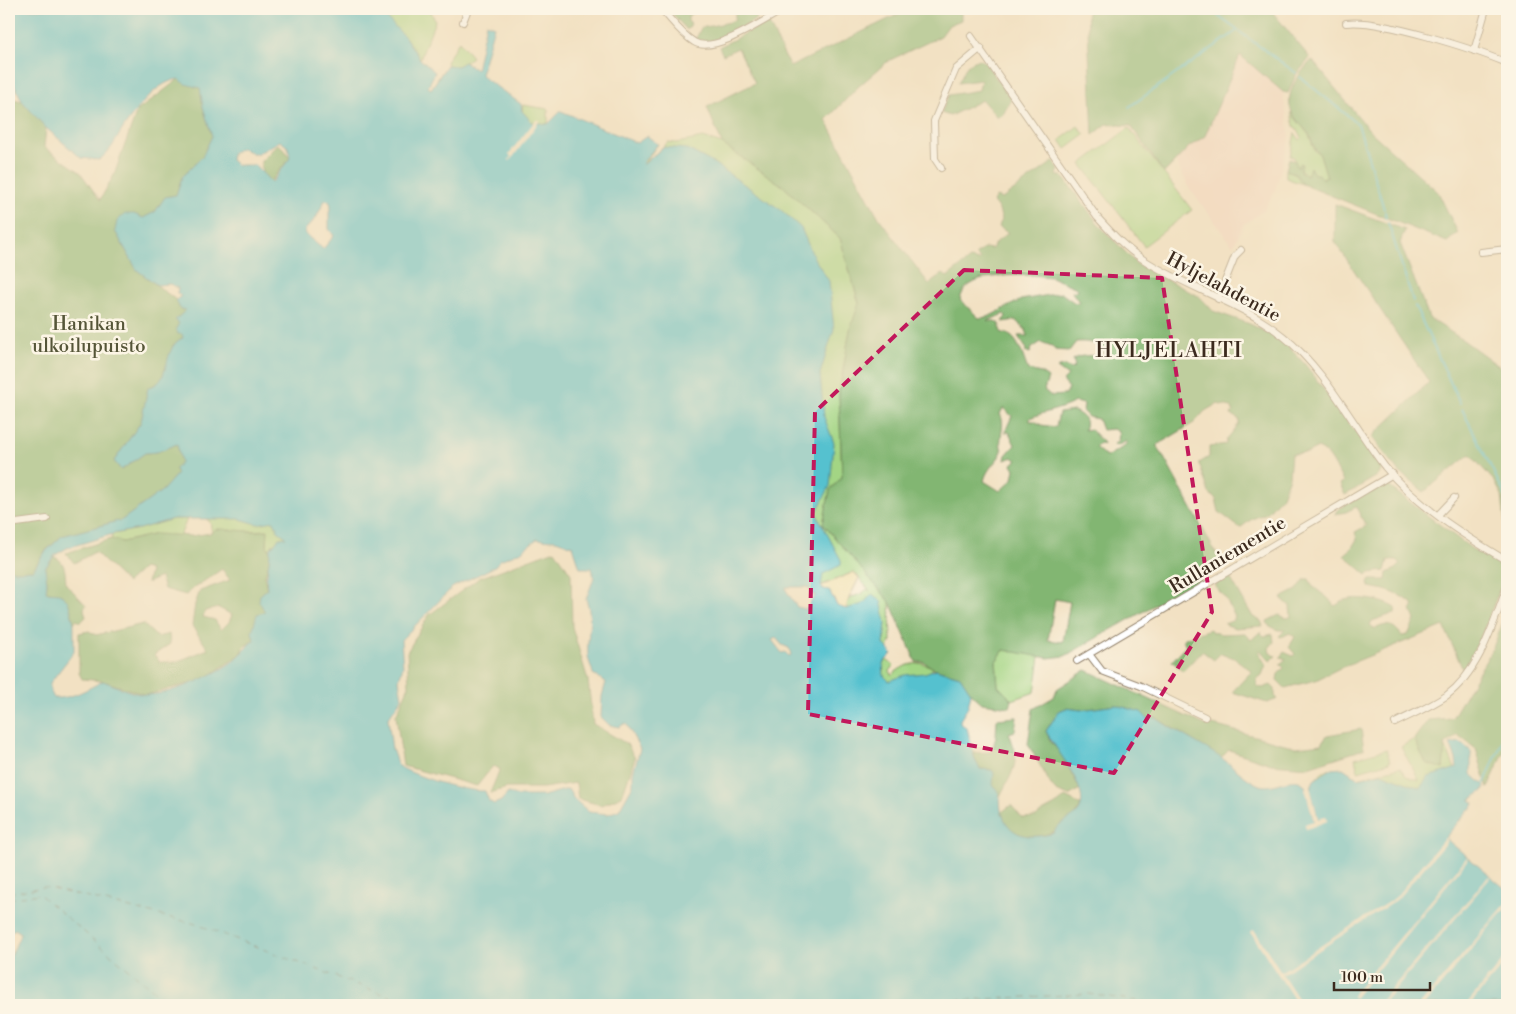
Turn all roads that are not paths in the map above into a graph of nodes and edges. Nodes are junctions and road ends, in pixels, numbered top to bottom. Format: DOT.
graph roads {
  1 [pos="468,9"];
  2 [pos="661,9"];
  3 [pos="785,9"];
  4 [pos="1486,9"];
  5 [pos="463,22"];
  6 [pos="1346,23"];
  7 [pos="971,36"];
  8 [pos="981,48"];
  9 [pos="1474,51"];
  10 [pos="1507,63"];
  11 [pos="941,168"];
  12 [pos="1507,249"];
  13 [pos="1241,250"];
  14 [pos="1481,252"];
  15 [pos="1218,299"];
  16 [pos="1393,474"];
  17 [pos="1454,498"];
  18 [pos="1438,515"];
  19 [pos="46,519"];
  20 [pos="9,524"];
  21 [pos="1507,561"];
  22 [pos="1507,587"];
  23 [pos="1089,654"];
  24 [pos="1077,661"];
  25 [pos="1205,716"];
  26 [pos="1395,723"];
  1 -- 5 [label="street"];
  2 -- 3 [label="street"];
  4 -- 9 [label="street"];
  6 -- 9 [label="street"];
  7 -- 8 [label="street, Hyljelahdentie"];
  8 -- 11 [label="street"];
  8 -- 15 [label="street, Hyljelahdentie"];
  9 -- 10 [label="street"];
  12 -- 14 [label="street"];
  13 -- 15 [label="street"];
  15 -- 16 [label="street, Hyljelahdentie"];
  16 -- 18 [label="street, Hyljelahdentie"];
  16 -- 23 [label="street, Rullaniementie"];
  17 -- 18 [label="street"];
  18 -- 21 [label="street, Hyljelahdentie"];
  19 -- 20 [label="street"];
  22 -- 26 [label="street"];
  23 -- 24 [label="street, Rullaniementie"];
  23 -- 25 [label="street"];
}
